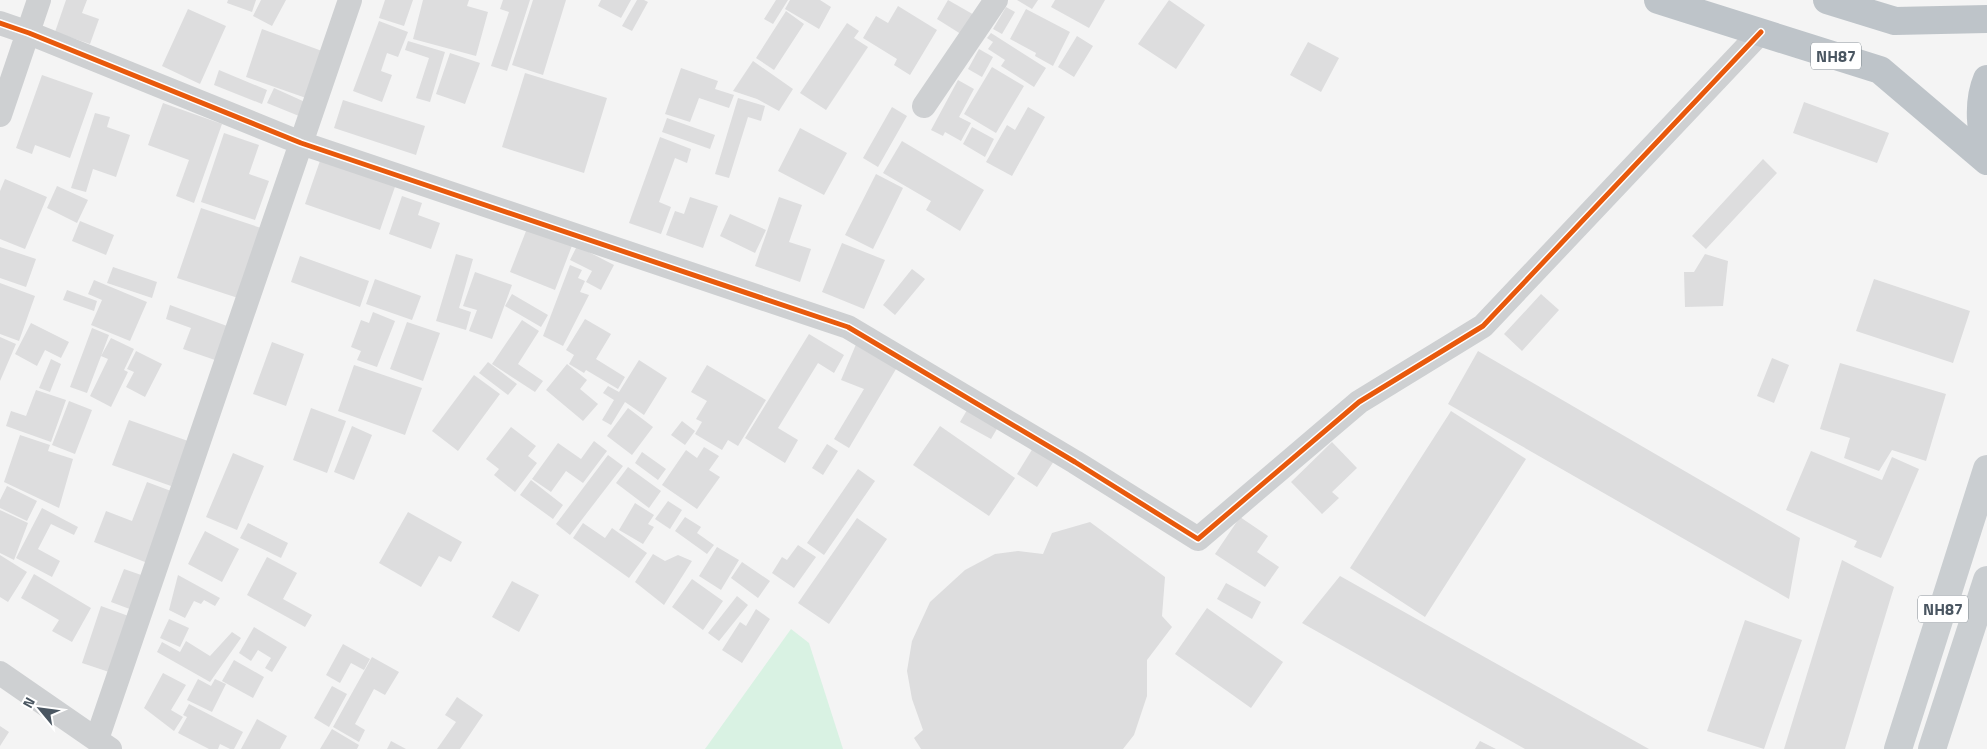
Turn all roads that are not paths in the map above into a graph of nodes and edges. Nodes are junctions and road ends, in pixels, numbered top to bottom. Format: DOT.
graph roads {
  1 [pos="40,0"];
  2 [pos="350,0"];
  3 [pos="996,0"];
  4 [pos="1658,0"];
  5 [pos="1827,0"];
  6 [pos="1987,19"];
  7 [pos="0,23"];
  8 [pos="29,32"];
  9 [pos="1761,32"];
  10 [pos="1987,79"];
  11 [pos="924,106"];
  12 [pos="0,115"];
  13 [pos="301,143"];
  14 [pos="1987,160"];
  15 [pos="1987,469"];
  16 [pos="1987,580"];
  17 [pos="0,673"];
  18 [pos="104,744"];
  19 [pos="1898,749"];
  20 [pos="1932,749"];
  1 -- 8 [label="street"];
  2 -- 13 [label="street"];
  3 -- 11 [label="street"];
  4 -- 9 [label="highway, NH87"];
  5 -- 6 [label="highway"];
  7 -- 8 [label="street"];
  8 -- 12 [label="street"];
  8 -- 13 [label="street"];
  9 -- 13 [label="street"];
  9 -- 14 [label="highway, NH87"];
  10 -- 14 [label="highway, NH87"];
  13 -- 18 [label="street"];
  15 -- 19 [label="main road, NH87"];
  16 -- 20 [label="main road, NH87"];
  17 -- 18 [label="street"];
}
